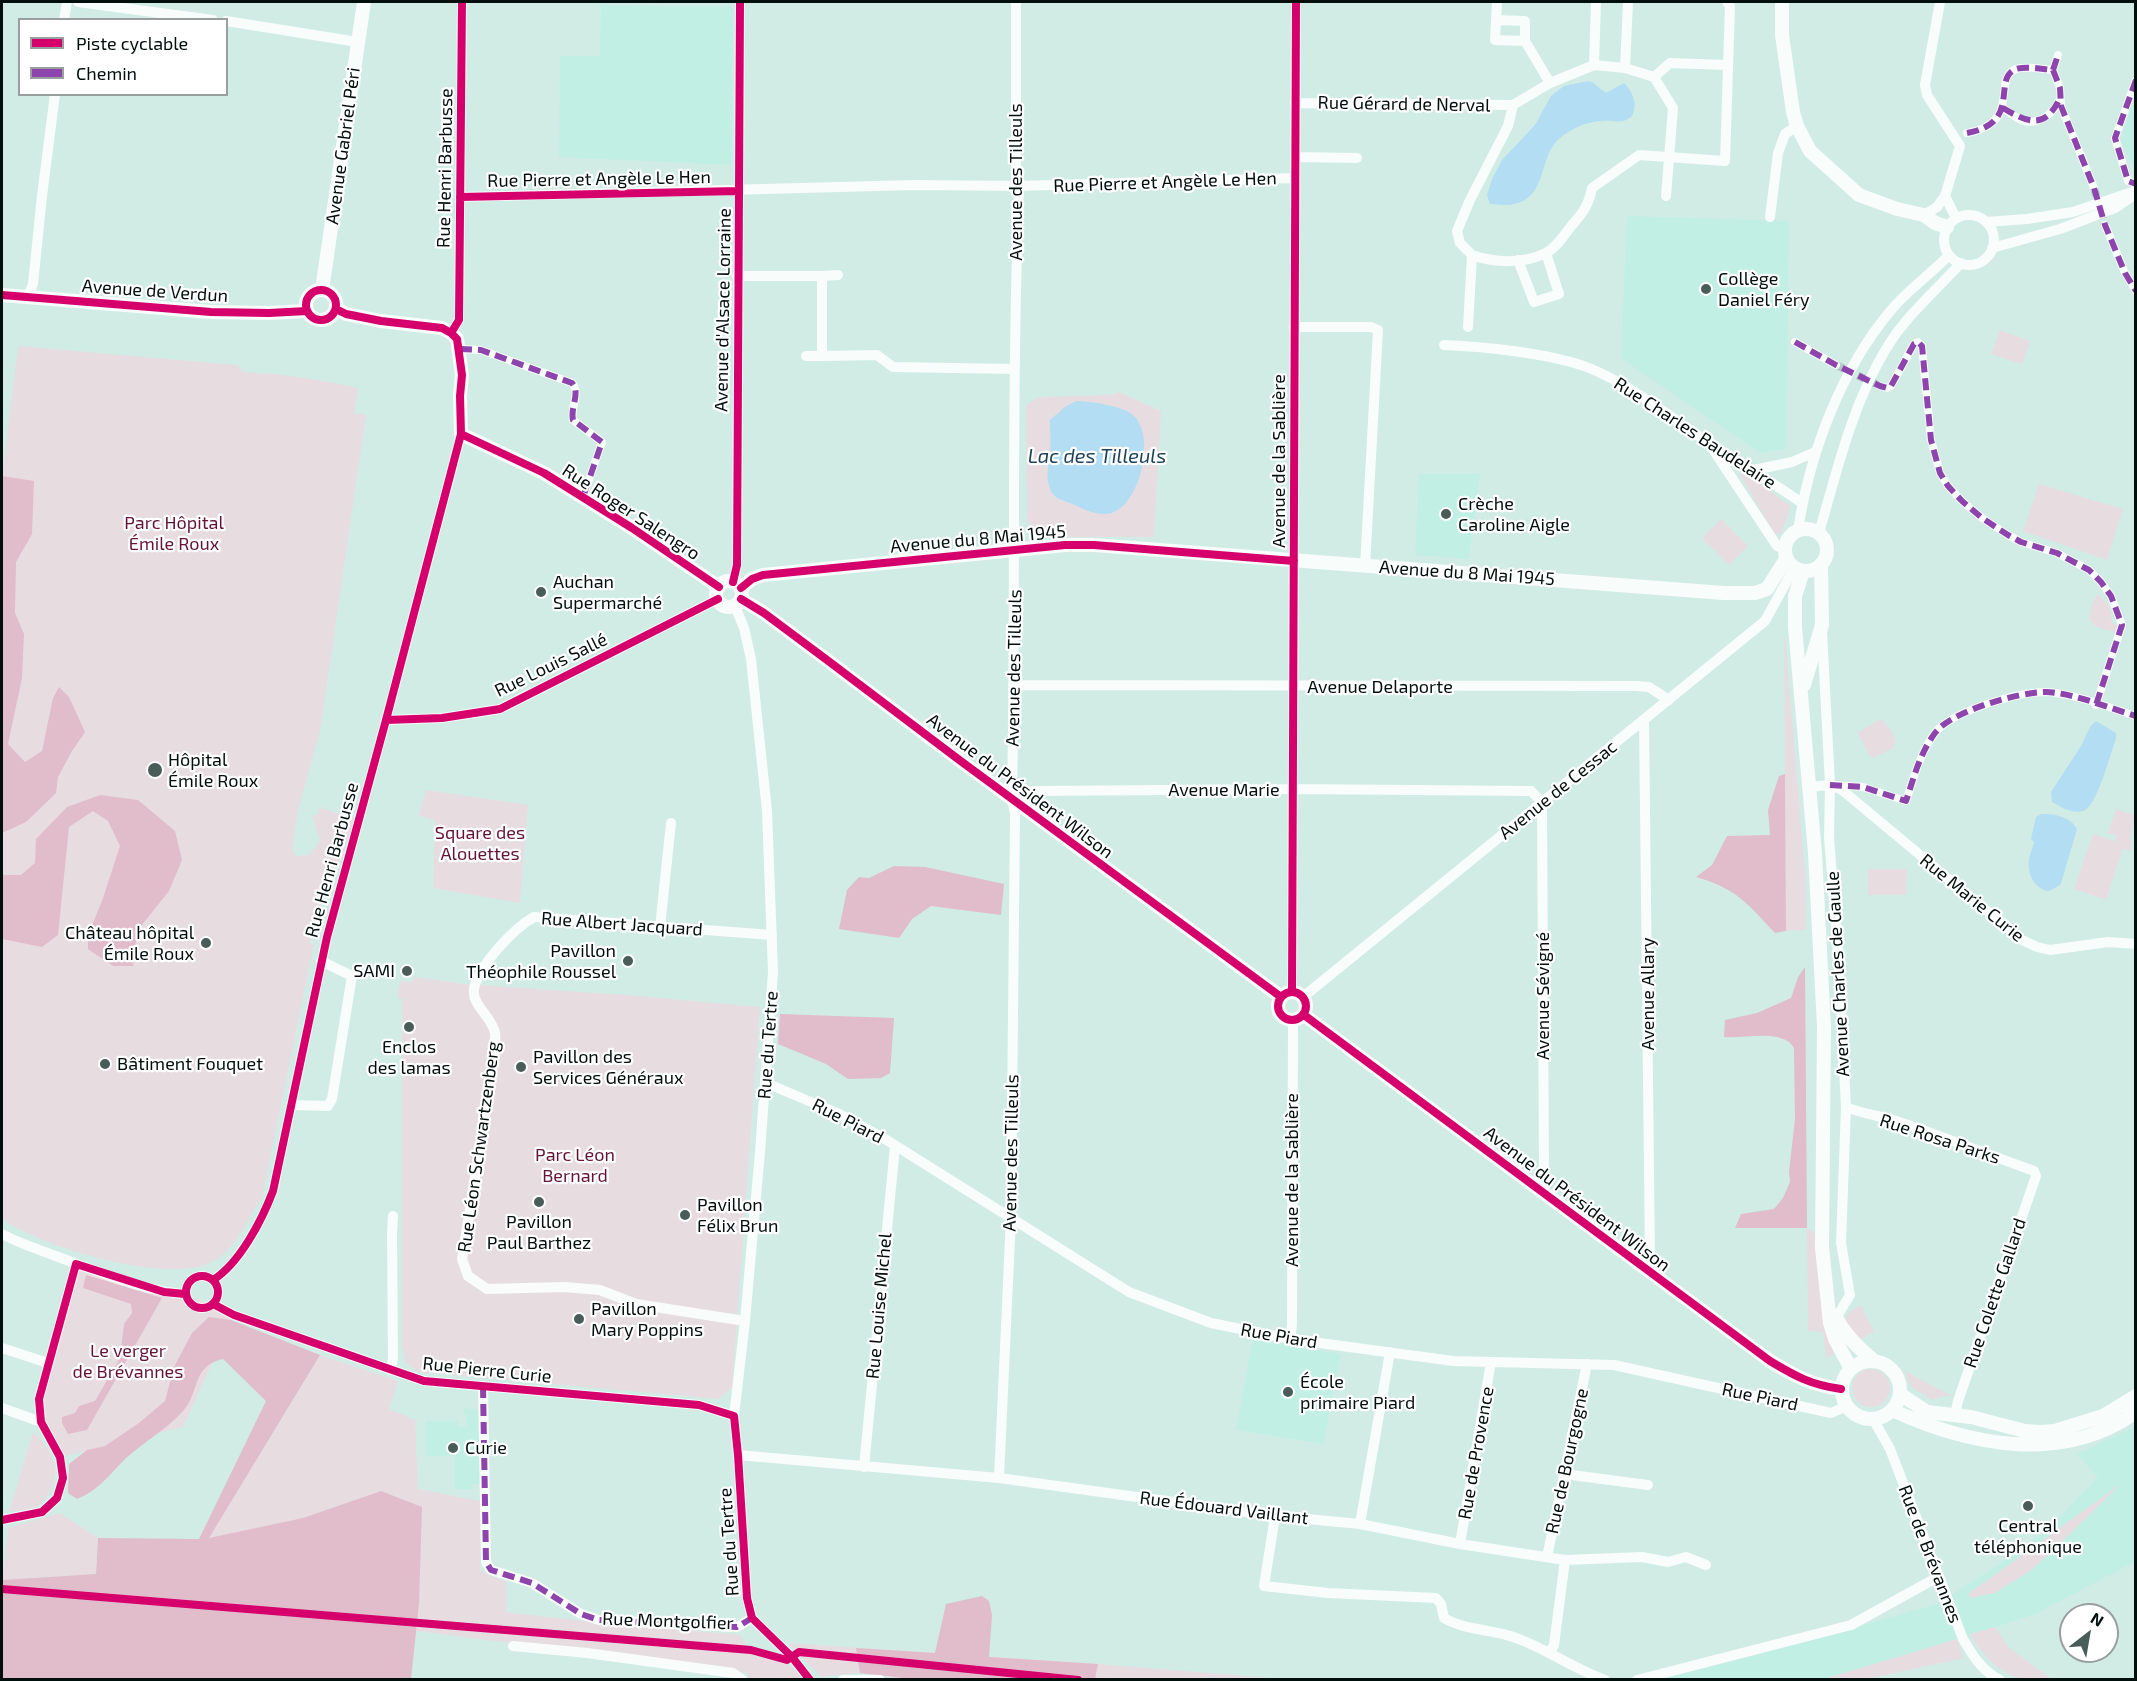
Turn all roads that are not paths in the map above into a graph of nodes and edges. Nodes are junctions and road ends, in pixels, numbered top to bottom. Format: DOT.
graph roads {
  1 [pos="67,2"];
  2 [pos="78,2"];
  3 [pos="364,2"];
  4 [pos="462,2"];
  5 [pos="740,2"];
  6 [pos="1016,2"];
  7 [pos="1296,2"];
  8 [pos="1596,2"];
  9 [pos="1628,2"];
  10 [pos="1727,2"];
  11 [pos="1782,2"];
  12 [pos="1940,2"];
  13 [pos="1497,10"];
  14 [pos="64,18"];
  15 [pos="198,18"];
  16 [pos="228,21"];
  17 [pos="1525,41"];
  18 [pos="358,42"];
  19 [pos="2058,55"];
  20 [pos="1594,65"];
  21 [pos="1728,65"];
  22 [pos="1625,68"];
  23 [pos="2053,70"];
  24 [pos="1654,77"];
  25 [pos="2136,80"];
  26 [pos="1550,83"];
  27 [pos="55,96"];
  28 [pos="2060,98"];
  29 [pos="1295,103"];
  30 [pos="1513,105"];
  31 [pos="2003,108"];
  32 [pos="1797,126"];
  33 [pos="1967,133"];
  34 [pos="1295,157"];
  35 [pos="1357,158"];
  36 [pos="1670,158"];
  37 [pos="1295,178"];
  38 [pos="2136,184"];
  39 [pos="1017,186"];
  40 [pos="2094,188"];
  41 [pos="738,191"];
  42 [pos="2136,192"];
  43 [pos="1666,196"];
  44 [pos="1945,196"];
  45 [pos="460,197"];
  46 [pos="1924,215"];
  47 [pos="1770,217"];
  48 [pos="1986,222"];
  49 [pos="1951,223"];
  50 [pos="2105,225"];
  51 [pos="1992,248"];
  52 [pos="1546,253"];
  53 [pos="1472,255"];
  54 [pos="1949,255"];
  55 [pos="1518,260"];
  56 [pos="1961,263"];
  57 [pos="838,275"];
  58 [pos="737,276"];
  59 [pos="822,276"];
  60 [pos="322,290"];
  61 [pos="2136,291"];
  62 [pos="2,295"];
  63 [pos="28,297"];
  64 [pos="336,309"];
  65 [pos="307,311"];
  66 [pos="1294,327"];
  67 [pos="1468,327"];
  68 [pos="451,333"];
  69 [pos="1796,342"];
  70 [pos="1444,345"];
  71 [pos="460,350"];
  72 [pos="806,356"];
  73 [pos="822,356"];
  74 [pos="1836,365"];
  75 [pos="1014,369"];
  76 [pos="1880,386"];
  77 [pos="461,434"];
  78 [pos="1708,443"];
  79 [pos="1815,452"];
  80 [pos="1754,470"];
  81 [pos="583,497"];
  82 [pos="1803,502"];
  83 [pos="1798,530"];
  84 [pos="1819,533"];
  85 [pos="1015,550"];
  86 [pos="1294,561"];
  87 [pos="1792,562"];
  88 [pos="1821,564"];
  89 [pos="1365,566"];
  90 [pos="718,593"];
  91 [pos="737,594"];
  92 [pos="1822,625"];
  93 [pos="1014,685"];
  94 [pos="1294,687"];
  95 [pos="1801,696"];
  96 [pos="1669,700"];
  97 [pos="2096,705"];
  98 [pos="2136,716"];
  99 [pos="386,720"];
  100 [pos="1644,720"];
  101 [pos="1830,785"];
  102 [pos="1809,787"];
  103 [pos="1294,789"];
  104 [pos="1012,798"];
  105 [pos="1542,802"];
  106 [pos="671,823"];
  107 [pos="660,927"];
  108 [pos="772,935"];
  109 [pos="2136,944"];
  110 [pos="321,962"];
  111 [pos="473,991"];
  112 [pos="1292,995"];
  113 [pos="1298,1018"];
  114 [pos="766,1083"];
  115 [pos="291,1106"];
  116 [pos="1846,1107"];
  117 [pos="895,1146"];
  118 [pos="2034,1171"];
  119 [pos="1536,1187"];
  120 [pos="393,1216"];
  121 [pos="1011,1217"];
  122 [pos="2,1234"];
  123 [pos="76,1263"];
  124 [pos="1645,1267"];
  125 [pos="213,1280"];
  126 [pos="185,1294"];
  127 [pos="1827,1300"];
  128 [pos="213,1304"];
  129 [pos="1836,1318"];
  130 [pos="745,1321"];
  131 [pos="1290,1339"];
  132 [pos="2,1348"];
  133 [pos="1390,1352"];
  134 [pos="1873,1360"];
  135 [pos="1491,1362"];
  136 [pos="48,1363"];
  137 [pos="1587,1364"];
  138 [pos="1851,1369"];
  139 [pos="390,1370"];
  140 [pos="483,1386"];
  141 [pos="1841,1389"];
  142 [pos="1900,1394"];
  143 [pos="2136,1396"];
  144 [pos="1847,1406"];
  145 [pos="2,1408"];
  146 [pos="1892,1410"];
  147 [pos="2136,1412"];
  148 [pos="1955,1415"];
  149 [pos="734,1416"];
  150 [pos="1873,1419"];
  151 [pos="41,1422"];
  152 [pos="738,1455"];
  153 [pos="864,1467"];
  154 [pos="1564,1474"];
  155 [pos="999,1478"];
  156 [pos="1647,1485"];
  157 [pos="1275,1516"];
  158 [pos="2,1521"];
  159 [pos="1360,1524"];
  160 [pos="1460,1544"];
  161 [pos="1547,1557"];
  162 [pos="1565,1560"];
  163 [pos="1706,1565"];
  164 [pos="1938,1576"];
  165 [pos="752,1618"];
  166 [pos="513,1646"];
  167 [pos="1550,1652"];
  168 [pos="743,1680"];
  169 [pos="810,1680"];
  170 [pos="843,1680"];
  171 [pos="880,1680"];
  172 [pos="1605,1680"];
  173 [pos="1637,1680"];
  174 [pos="2000,1680"];
  1 -- 14 [label="street"];
  2 -- 15 [label="street"];
  3 -- 18 [label="street, Avenue Gabriel Péri"];
  4 -- 45 [label="street, Rue Henri Barbusse"];
  5 -- 41 [label="street, Avenue d'Alsace Lorraine"];
  6 -- 39 [label="street, Avenue des Tilleuls"];
  7 -- 29 [label="street, Avenue de la Sablière"];
  8 -- 20 [label="street"];
  9 -- 22 [label="street"];
  10 -- 21 [label="street"];
  11 -- 32 [label="street"];
  12 -- 44 [label="street"];
  13 -- 17 [label="street"];
  13 -- 17 [label="street"];
  16 -- 18 [label="street"];
  17 -- 26 [label="street"];
  18 -- 60 [label="street, Avenue Gabriel Péri"];
  19 -- 23 [label="street"];
  20 -- 22 [label="street"];
  20 -- 26 [label="street"];
  21 -- 24 [label="street"];
  21 -- 36 [label="street"];
  22 -- 24 [label="street"];
  23 -- 28 [label="street"];
  23 -- 31 [label="street"];
  24 -- 36 [label="street"];
  25 -- 38 [label="street"];
  26 -- 30 [label="street"];
  27 -- 63 [label="street"];
  28 -- 31 [label="street"];
  28 -- 40 [label="street"];
  29 -- 30 [label="street, Rue Gérard de Nerval"];
  29 -- 34 [label="street, Avenue de la Sablière"];
  30 -- 53 [label="street"];
  31 -- 33 [label="street"];
  32 -- 46 [label="street"];
  32 -- 47 [label="street"];
  34 -- 35 [label="street"];
  34 -- 37 [label="street, Avenue de la Sablière"];
  36 -- 43 [label="street"];
  36 -- 52 [label="street"];
  37 -- 39 [label="street, Rue Pierre et Angèle Le Hen"];
  37 -- 66 [label="street, Avenue de la Sablière"];
  39 -- 41 [label="street, Rue Pierre et Angèle Le Hen"];
  39 -- 75 [label="street, Avenue des Tilleuls"];
  41 -- 45 [label="street, Rue Pierre et Angèle Le Hen"];
  41 -- 58 [label="street, Avenue d'Alsace Lorraine"];
  42 -- 48 [label="street"];
  42 -- 51 [label="street"];
  44 -- 46 [label="street"];
  44 -- 49 [label="street"];
  45 -- 68 [label="street, Rue Henri Barbusse"];
  46 -- 49 [label="street"];
  48 -- 49 [label="street"];
  48 -- 51 [label="street"];
  49 -- 54 [label="street"];
  50 -- 61 [label="street"];
  51 -- 56 [label="street"];
  52 -- 55 [label="street"];
  52 -- 55 [label="street"];
  53 -- 55 [label="street"];
  53 -- 67 [label="street"];
  54 -- 56 [label="street"];
  54 -- 79 [label="street"];
  56 -- 84 [label="street"];
  57 -- 59 [label="street"];
  58 -- 59 [label="street"];
  58 -- 91 [label="street, Avenue d'Alsace Lorraine"];
  59 -- 73 [label="street"];
  60 -- 64 [label="street"];
  60 -- 65 [label="street"];
  62 -- 63 [label="street, Avenue de Verdun"];
  63 -- 65 [label="street, Avenue de Verdun"];
  64 -- 65 [label="street"];
  64 -- 68 [label="street"];
  66 -- 86 [label="street, Avenue de la Sablière"];
  66 -- 89 [label="street"];
  68 -- 71 [label="street"];
  69 -- 74 [label="street"];
  70 -- 78 [label="street, Rue Charles Baudelaire"];
  71 -- 77 [label="street"];
  71 -- 81 [label="street"];
  72 -- 73 [label="street"];
  73 -- 75 [label="street"];
  75 -- 85 [label="street, Avenue des Tilleuls"];
  76 -- 97 [label="street"];
  77 -- 81 [label="street, Rue Roger Salengro"];
  77 -- 99 [label="street, Rue Henri Barbusse"];
  78 -- 80 [label="street, Rue Charles Baudelaire"];
  78 -- 87 [label="street"];
  79 -- 80 [label="street"];
  79 -- 82 [label="street"];
  80 -- 82 [label="street, Rue Charles Baudelaire"];
  81 -- 90 [label="street, Rue Roger Salengro"];
  82 -- 83 [label="street"];
  83 -- 84 [label="street"];
  83 -- 87 [label="street"];
  84 -- 88 [label="street"];
  85 -- 86 [label="street, Avenue du 8 Mai 1945"];
  85 -- 91 [label="street, Avenue du 8 Mai 1945"];
  85 -- 93 [label="street, Avenue des Tilleuls"];
  86 -- 89 [label="street, Avenue du 8 Mai 1945"];
  86 -- 94 [label="street, Avenue de la Sablière"];
  87 -- 88 [label="street"];
  87 -- 89 [label="street, Avenue du 8 Mai 1945"];
  87 -- 95 [label="street, Avenue Charles de Gaulle"];
  87 -- 96 [label="street, Avenue de Cessac"];
  88 -- 92 [label="street, Avenue Charles de Gaulle"];
  90 -- 91 [label="street, Avenue du 8 Mai 1945"];
  90 -- 91 [label="street, Rue Roger Salengro"];
  90 -- 99 [label="street, Rue Louis Sallé"];
  91 -- 104 [label="street, Avenue du Président Wilson"];
  91 -- 108 [label="street, Rue du Tertre"];
  92 -- 95 [label="street, Avenue Charles de Gaulle"];
  92 -- 101 [label="street, Avenue Charles de Gaulle"];
  93 -- 94 [label="street, Avenue Delaporte"];
  93 -- 104 [label="street, Avenue des Tilleuls"];
  94 -- 96 [label="street, Avenue Delaporte"];
  94 -- 103 [label="street, Avenue de la Sablière"];
  95 -- 102 [label="street, Avenue Charles de Gaulle"];
  96 -- 100 [label="street, Avenue de Cessac"];
  97 -- 98 [label="street"];
  97 -- 101 [label="street"];
  99 -- 110 [label="street, Rue Henri Barbusse"];
  100 -- 105 [label="street, Avenue de Cessac"];
  100 -- 124 [label="street, Avenue Allary"];
  101 -- 102 [label="street"];
  101 -- 109 [label="street, Rue Marie Curie"];
  101 -- 116 [label="street, Avenue Charles de Gaulle"];
  102 -- 127 [label="street, Avenue Charles de Gaulle"];
  103 -- 104 [label="street, Avenue Marie"];
  103 -- 105 [label="street, Avenue Marie"];
  103 -- 112 [label="street, Avenue de la Sablière"];
  104 -- 112 [label="street, Avenue du Président Wilson"];
  104 -- 121 [label="street, Avenue des Tilleuls"];
  105 -- 112 [label="street, Avenue de Cessac"];
  105 -- 119 [label="street, Avenue Sévigné"];
  106 -- 107 [label="street"];
  107 -- 108 [label="street, Rue Albert Jacquard"];
  107 -- 111 [label="street, Rue Albert Jacquard"];
  108 -- 114 [label="street, Rue du Tertre"];
  110 -- 115 [label="street, Rue Henri Barbusse"];
  110 -- 115 [label="street"];
  111 -- 130 [label="street, Rue Léon Schwartzenberg"];
  112 -- 113 [label="street"];
  112 -- 113 [label="street"];
  113 -- 119 [label="street, Avenue du Président Wilson"];
  113 -- 131 [label="street, Avenue de la Sablière"];
  114 -- 117 [label="street, Rue Piard"];
  114 -- 130 [label="street, Rue du Tertre"];
  115 -- 125 [label="street, Rue Henri Barbusse"];
  116 -- 118 [label="street, Rue Rosa Parks"];
  116 -- 129 [label="street, Avenue Charles de Gaulle"];
  117 -- 121 [label="street, Rue Piard"];
  117 -- 153 [label="street, Rue Louise Michel"];
  118 -- 148 [label="street, Rue Colette Gallard"];
  119 -- 124 [label="street, Avenue du Président Wilson"];
  120 -- 139 [label="street"];
  121 -- 131 [label="street, Rue Piard"];
  121 -- 155 [label="street, Avenue des Tilleuls"];
  122 -- 123 [label="street"];
  123 -- 126 [label="street"];
  123 -- 136 [label="street"];
  124 -- 141 [label="street, Avenue du Président Wilson"];
  125 -- 126 [label="street"];
  125 -- 128 [label="street"];
  126 -- 128 [label="street"];
  127 -- 129 [label="street, Avenue Charles de Gaulle"];
  127 -- 138 [label="street, Avenue Charles de Gaulle"];
  128 -- 139 [label="street, Rue Pierre Curie"];
  129 -- 134 [label="street, Avenue Charles de Gaulle"];
  130 -- 149 [label="street, Rue du Tertre"];
  131 -- 133 [label="street, Rue Piard"];
  132 -- 136 [label="street"];
  133 -- 135 [label="street, Rue Piard"];
  133 -- 159 [label="street"];
  134 -- 138 [label="street"];
  134 -- 142 [label="street"];
  135 -- 137 [label="street, Rue Piard"];
  135 -- 160 [label="street, Rue de Provence"];
  136 -- 151 [label="street"];
  137 -- 144 [label="street, Rue Piard"];
  137 -- 154 [label="street, Rue de Bourgogne"];
  138 -- 141 [label="street"];
  139 -- 140 [label="street, Rue Pierre Curie"];
  140 -- 149 [label="street, Rue Pierre Curie"];
  140 -- 165 [label="street, Rue Montgolfier"];
  141 -- 144 [label="street"];
  142 -- 146 [label="street"];
  142 -- 148 [label="street"];
  143 -- 148 [label="street"];
  144 -- 150 [label="street"];
  145 -- 151 [label="street"];
  146 -- 147 [label="street"];
  146 -- 150 [label="street"];
  149 -- 152 [label="street, Rue du Tertre"];
  150 -- 164 [label="street, Rue de Brévannes"];
  151 -- 158 [label="street"];
  152 -- 153 [label="street, Rue Édouard Vaillant"];
  152 -- 165 [label="street, Rue du Tertre"];
  153 -- 155 [label="street, Rue Édouard Vaillant"];
  154 -- 156 [label="street"];
  154 -- 161 [label="street, Rue de Bourgogne"];
  155 -- 157 [label="street, Rue Édouard Vaillant"];
  157 -- 159 [label="street, Rue Édouard Vaillant"];
  157 -- 167 [label="street"];
  159 -- 160 [label="street, Rue Édouard Vaillant"];
  160 -- 161 [label="street, Rue Édouard Vaillant"];
  161 -- 162 [label="street, Rue Édouard Vaillant"];
  162 -- 163 [label="street, Rue Édouard Vaillant"];
  162 -- 167 [label="street, Rue de Bourgogne"];
  164 -- 173 [label="street"];
  164 -- 174 [label="street, Rue de Brévannes"];
  165 -- 169 [label="street, Rue du Tertre"];
  166 -- 168 [label="street"];
  167 -- 172 [label="street"];
  170 -- 171 [label="street"];
}
